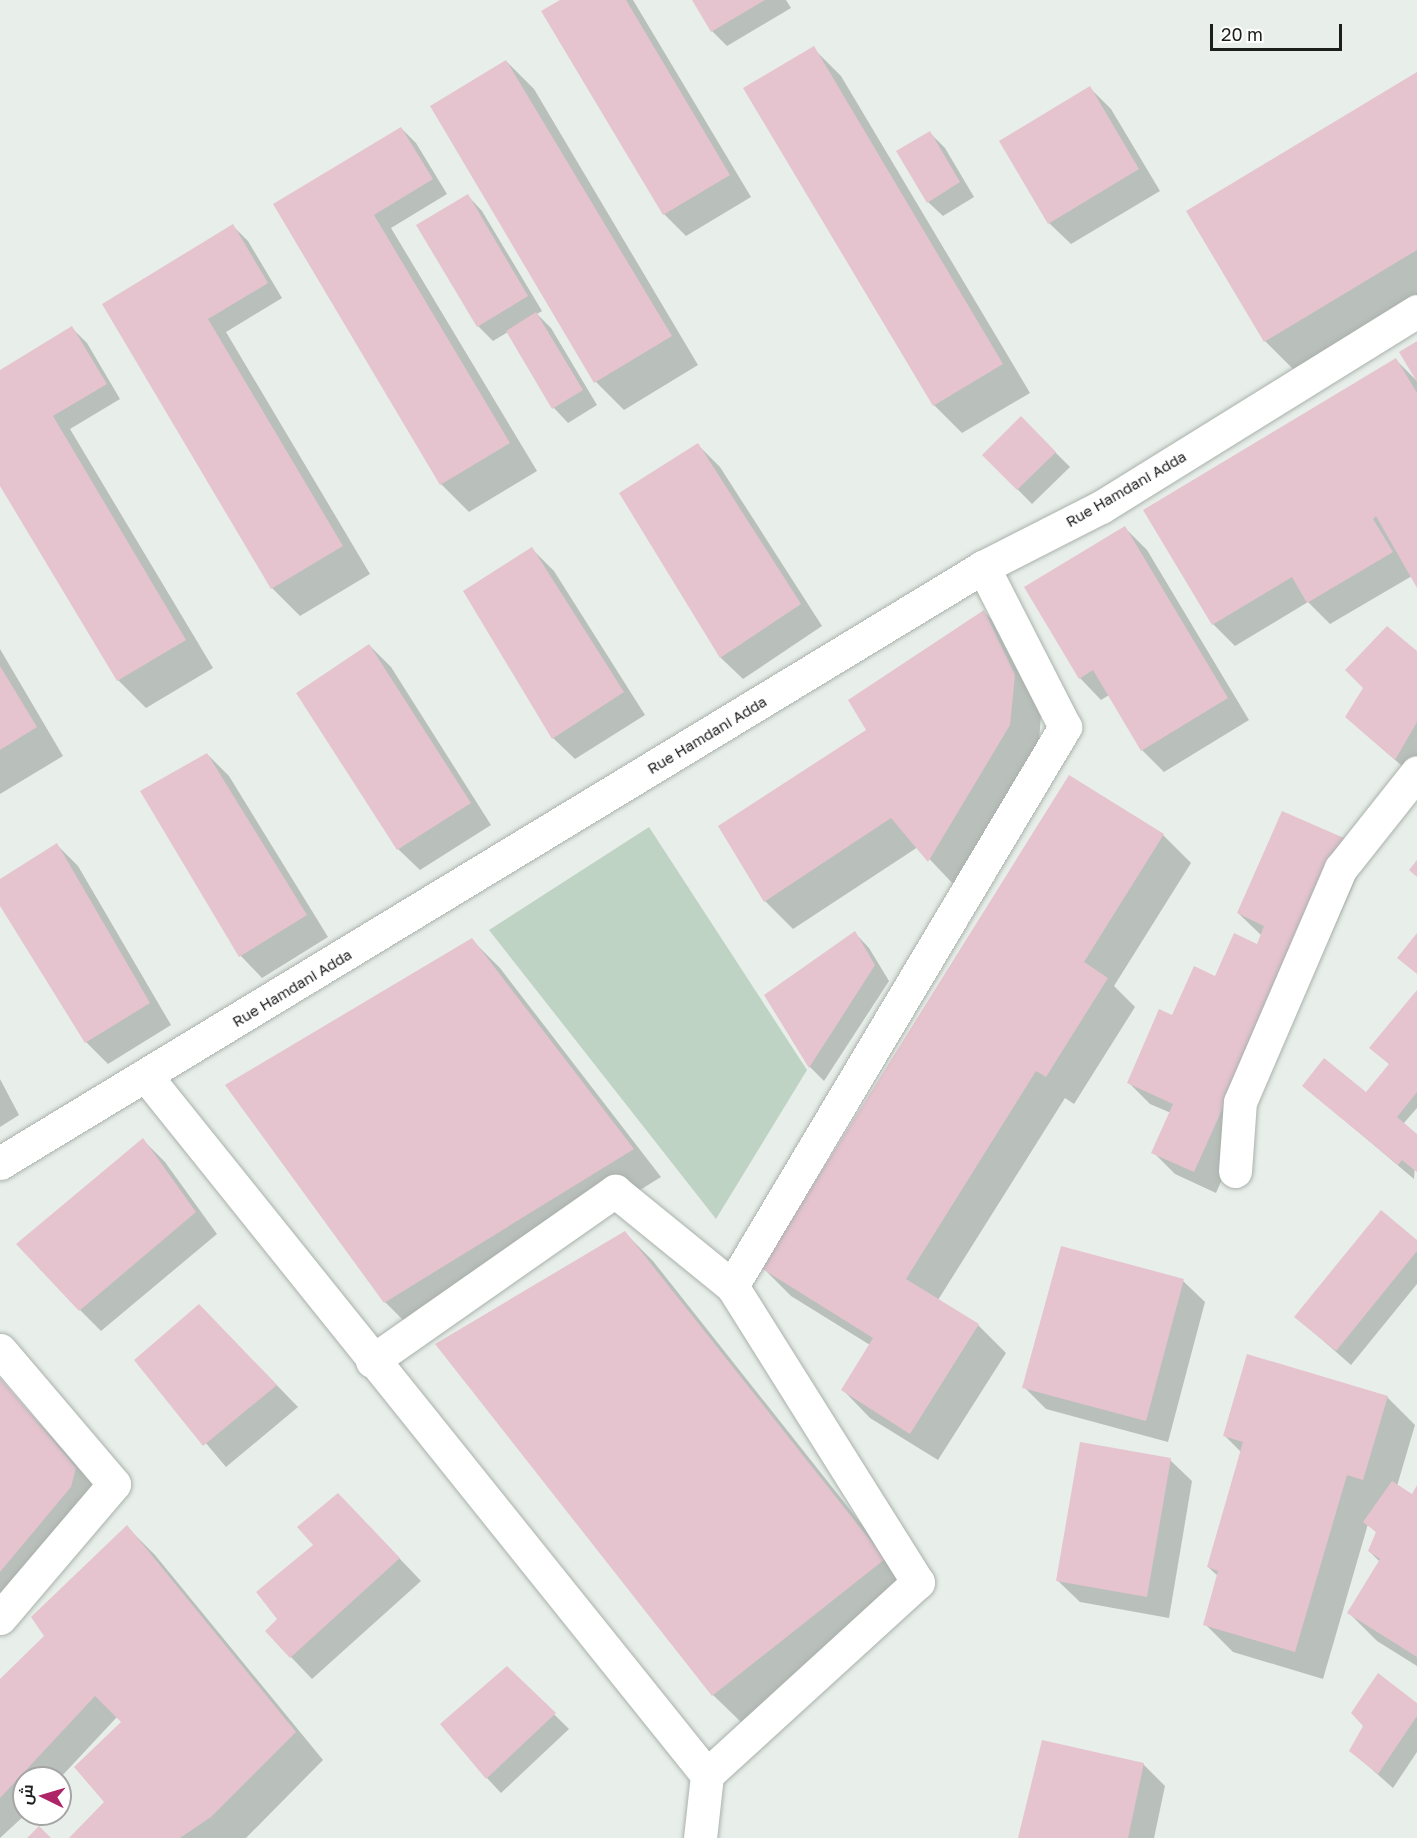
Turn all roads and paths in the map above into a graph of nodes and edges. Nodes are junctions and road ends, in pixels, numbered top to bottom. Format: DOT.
graph roads {
  1 [pos="1417,311"];
  2 [pos="984,567"];
  3 [pos="1417,772"];
  4 [pos="146,1076"];
  5 [pos="0,1163"];
  6 [pos="1236,1171"];
  7 [pos="732,1286"];
  8 [pos="0,1350"];
  9 [pos="372,1360"];
  10 [pos="0,1618"];
  11 [pos="707,1776"];
  12 [pos="700,1838"];
  1 -- 2 [label="street, Rue Hamdani Adda"];
  2 -- 4 [label="street, Rue Hamdani Adda"];
  2 -- 7 [label="street"];
  3 -- 6 [label="street"];
  4 -- 5 [label="street, Rue Hamdani Adda"];
  4 -- 9 [label="street"];
  7 -- 9 [label="street"];
  7 -- 11 [label="street"];
  8 -- 10 [label="street"];
  9 -- 11 [label="street"];
  11 -- 12 [label="street"];
}
